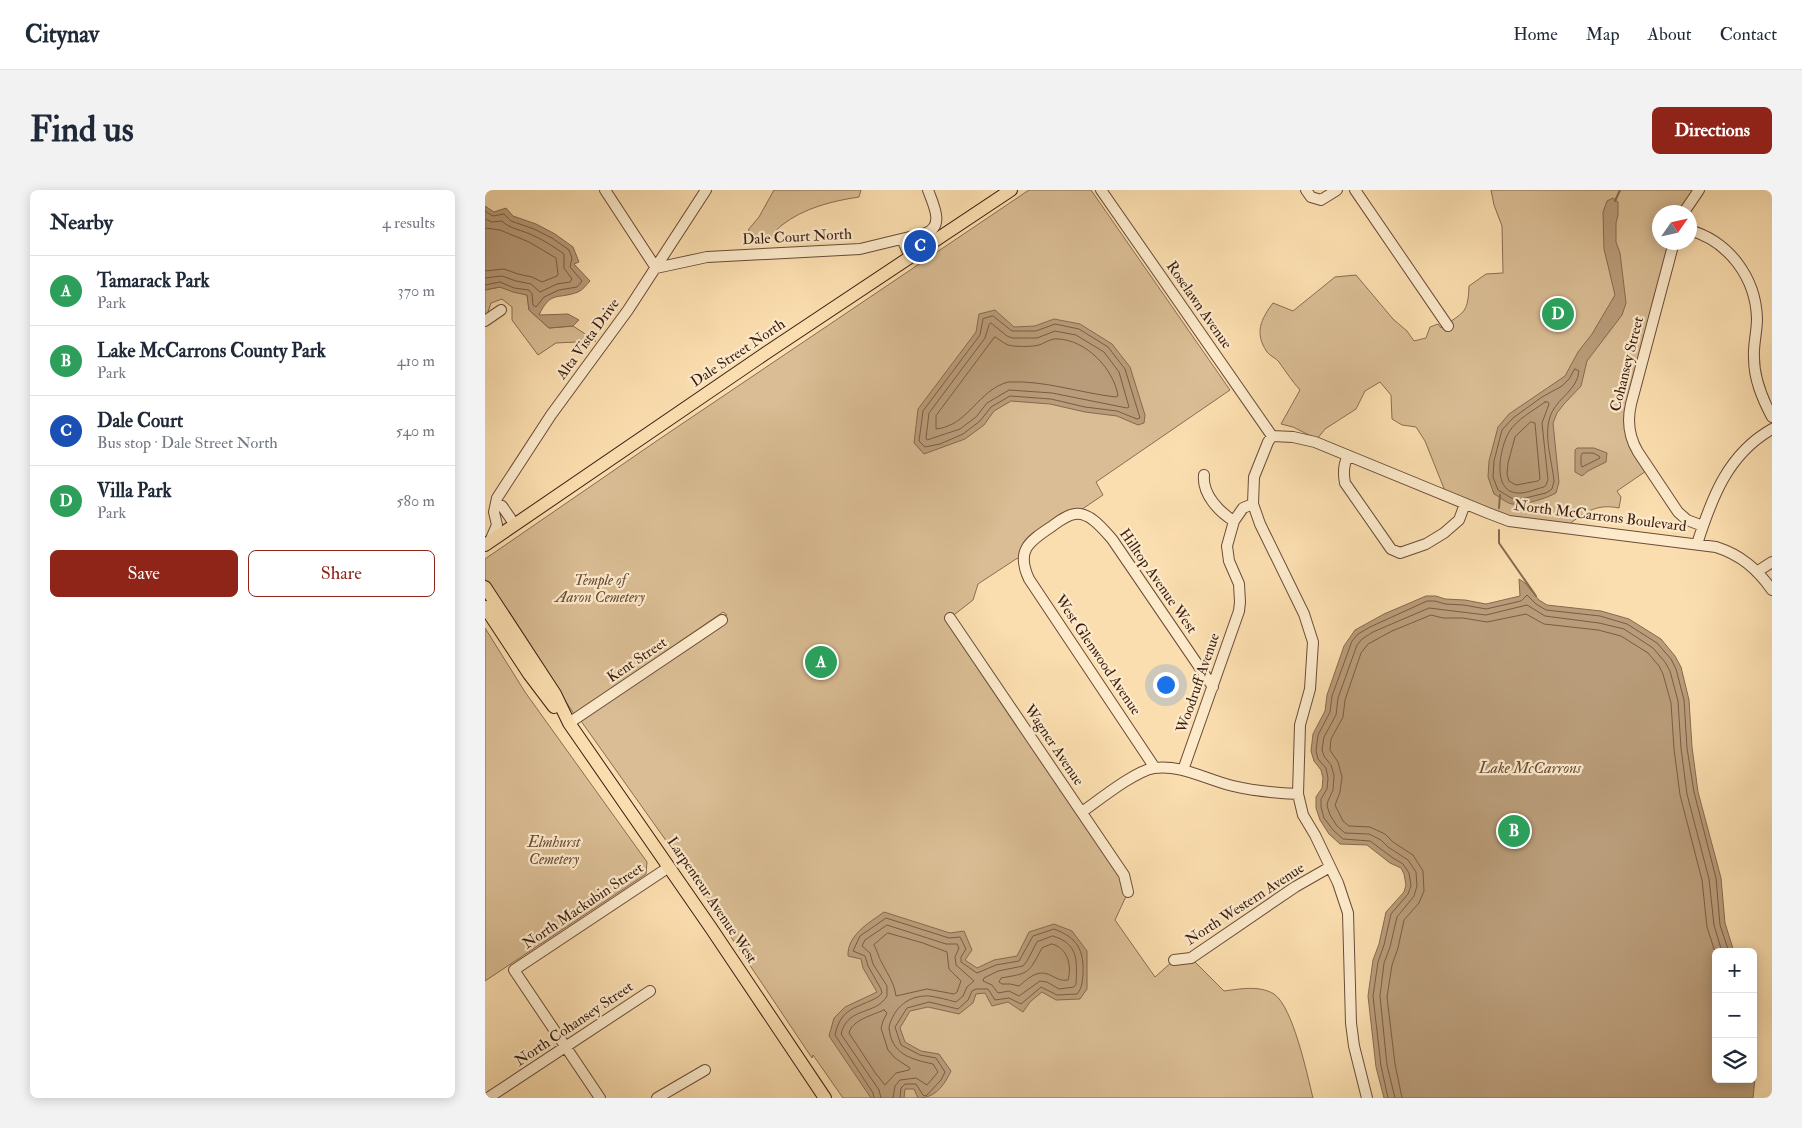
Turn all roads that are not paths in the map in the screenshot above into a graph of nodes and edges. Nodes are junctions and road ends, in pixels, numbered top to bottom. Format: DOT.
graph roads {
  1 [pos="605,190"];
  2 [pos="706,190"];
  3 [pos="928,190"];
  4 [pos="1011,190"];
  5 [pos="1101,190"];
  6 [pos="1306,190"];
  7 [pos="1337,190"];
  8 [pos="1355,190"];
  9 [pos="1699,190"];
  10 [pos="1688,205"];
  11 [pos="1697,233"];
  12 [pos="675,238"];
  13 [pos="902,239"];
  14 [pos="1672,250"];
  15 [pos="910,257"];
  16 [pos="687,260"];
  17 [pos="656,268"];
  18 [pos="501,310"];
  19 [pos="485,321"];
  20 [pos="1448,326"];
  21 [pos="1772,416"];
  22 [pos="1772,429"];
  23 [pos="1272,436"];
  24 [pos="1348,456"];
  25 [pos="1204,475"];
  26 [pos="1253,504"];
  27 [pos="1465,504"];
  28 [pos="496,505"];
  29 [pos="1093,520"];
  30 [pos="1234,521"];
  31 [pos="515,525"];
  32 [pos="1703,526"];
  33 [pos="488,543"];
  34 [pos="1697,544"];
  35 [pos="1772,562"];
  36 [pos="1758,571"];
  37 [pos="485,588"];
  38 [pos="1772,590"];
  39 [pos="485,607"];
  40 [pos="950,618"];
  41 [pos="722,620"];
  42 [pos="1213,687"];
  43 [pos="569,723"];
  44 [pos="1155,768"];
  45 [pos="1183,770"];
  46 [pos="1298,794"];
  47 [pos="1082,812"];
  48 [pos="669,867"];
  49 [pos="1330,867"];
  50 [pos="1128,892"];
  51 [pos="1175,960"];
  52 [pos="650,991"];
  53 [pos="566,1047"];
  54 [pos="705,1070"];
  55 [pos="823,1097"];
  56 [pos="488,1098"];
  57 [pos="600,1098"];
  58 [pos="657,1098"];
  59 [pos="1367,1098"];
  1 -- 17 [label="street"];
  2 -- 12 [label="street, Alta Vista Drive"];
  3 -- 13 [label="street, Dale Court North"];
  4 -- 15 [label="main road, Dale Street North"];
  5 -- 23 [label="street, Roselawn Avenue"];
  6 -- 7 [label="street"];
  8 -- 20 [label="street"];
  9 -- 10 [label="street"];
  11 -- 21 [label="street"];
  12 -- 16 [label="street"];
  12 -- 17 [label="street, Alta Vista Drive"];
  13 -- 15 [label="street"];
  13 -- 16 [label="street, Dale Court North"];
  14 -- 32 [label="street, Cohansey Street"];
  15 -- 31 [label="main road, Dale Street North"];
  16 -- 17 [label="street, Dale Court North"];
  17 -- 28 [label="street, Alta Vista Drive"];
  18 -- 19 [label="street"];
  22 -- 32 [label="street"];
  23 -- 24 [label="street, North McCarrons Boulevard"];
  23 -- 26 [label="street"];
  24 -- 27 [label="street, North McCarrons Boulevard"];
  24 -- 27 [label="street"];
  25 -- 30 [label="street"];
  26 -- 30 [label="street"];
  26 -- 46 [label="street"];
  27 -- 34 [label="street, North McCarrons Boulevard"];
  28 -- 31 [label="street"];
  28 -- 33 [label="street, Alta Vista Drive"];
  29 -- 42 [label="street, Hilltop Avenue West"];
  29 -- 44 [label="street, West Glenwood Avenue"];
  30 -- 42 [label="street, Woodruff Avenue"];
  31 -- 33 [label="main road, Dale Street North"];
  32 -- 34 [label="street"];
  34 -- 36 [label="street, North McCarrons Boulevard"];
  35 -- 36 [label="street"];
  36 -- 38 [label="street, North McCarrons Boulevard"];
  37 -- 43 [label="main road, Larpenteur Avenue West"];
  39 -- 43 [label="main road, Larpenteur Avenue West"];
  40 -- 47 [label="street, Wagner Avenue"];
  41 -- 43 [label="street, Kent Street"];
  42 -- 45 [label="street, Woodruff Avenue"];
  43 -- 48 [label="main road, Larpenteur Avenue West"];
  44 -- 45 [label="street"];
  44 -- 47 [label="street"];
  45 -- 46 [label="street"];
  46 -- 49 [label="street"];
  47 -- 50 [label="street, Wagner Avenue"];
  48 -- 53 [label="street, North Mackubin Street"];
  48 -- 55 [label="main road, Larpenteur Avenue West"];
  49 -- 51 [label="street, North Western Avenue"];
  49 -- 59 [label="street"];
  52 -- 53 [label="street, North Cohansey Street"];
  53 -- 56 [label="street, North Cohansey Street"];
  53 -- 57 [label="street"];
  54 -- 58 [label="street"];
}
